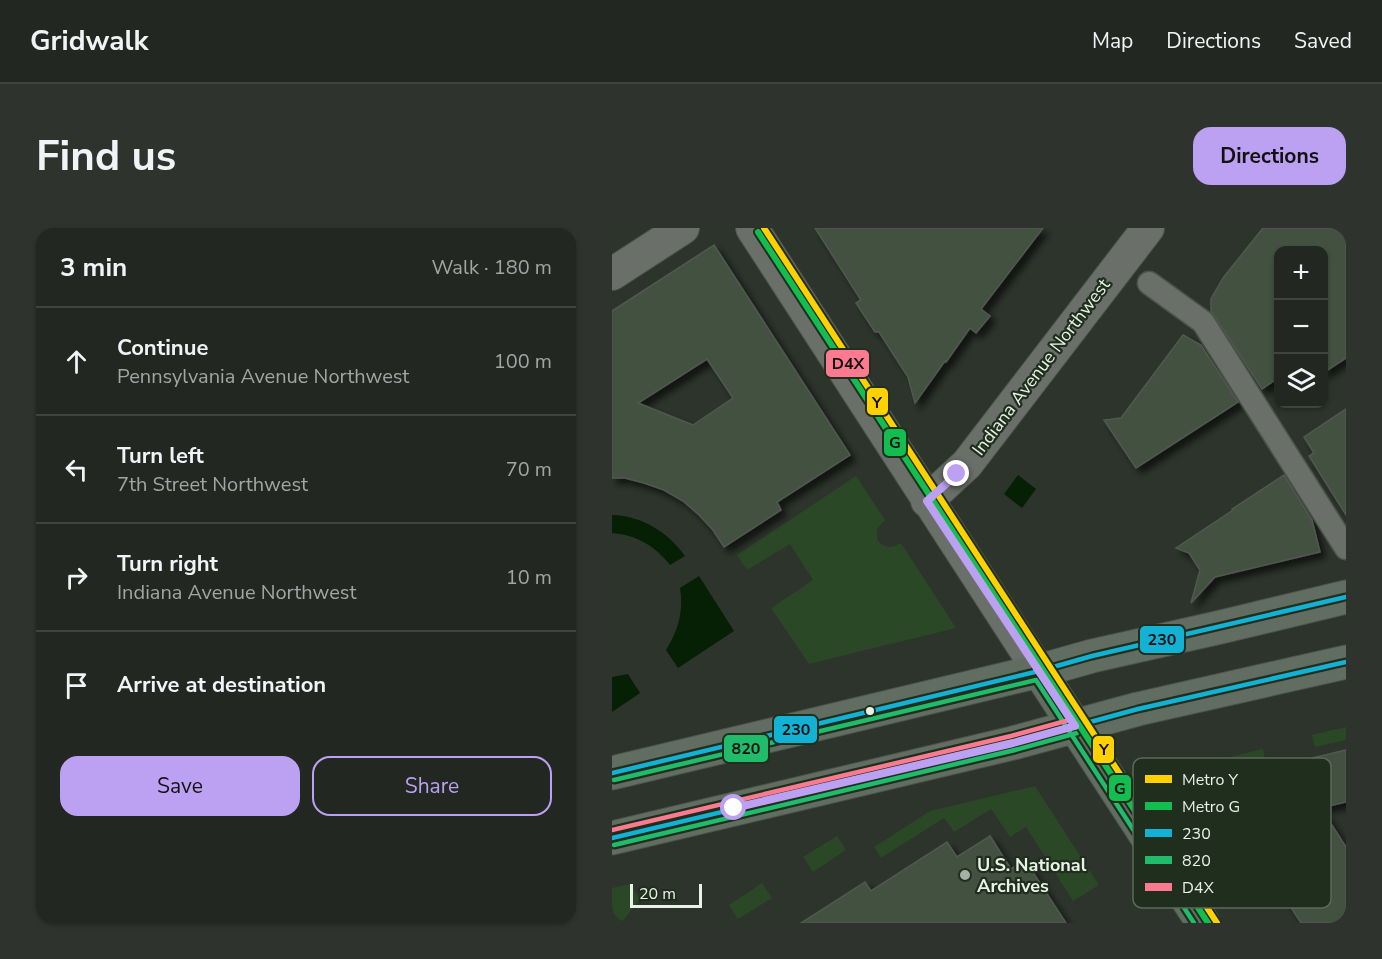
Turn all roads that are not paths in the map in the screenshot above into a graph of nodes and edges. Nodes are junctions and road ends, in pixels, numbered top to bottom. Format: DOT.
graph roads {
  1 [pos="683,228"];
  2 [pos="752,228"];
  3 [pos="1148,228"];
  4 [pos="612,274"];
  5 [pos="1149,282"];
  6 [pos="927,501"];
  7 [pos="1346,548"];
  8 [pos="1346,597"];
  9 [pos="1346,662"];
  10 [pos="1039,671"];
  11 [pos="1075,726"];
  12 [pos="612,773"];
  13 [pos="1133,815"];
  14 [pos="612,838"];
  15 [pos="1193,908"];
  16 [pos="1203,923"];
  1 -- 4 [label="main road"];
  2 -- 6 [label="main road"];
  3 -- 6 [label="main road, Indiana Avenue Northwest"];
  5 -- 7 [label="street"];
  6 -- 10 [label="main road"];
  8 -- 10 [label="main road"];
  9 -- 11 [label="main road"];
  10 -- 11 [label="main road"];
  10 -- 12 [label="main road"];
  11 -- 13 [label="main road"];
  11 -- 14 [label="main road"];
  15 -- 16 [label="main road"];
}
